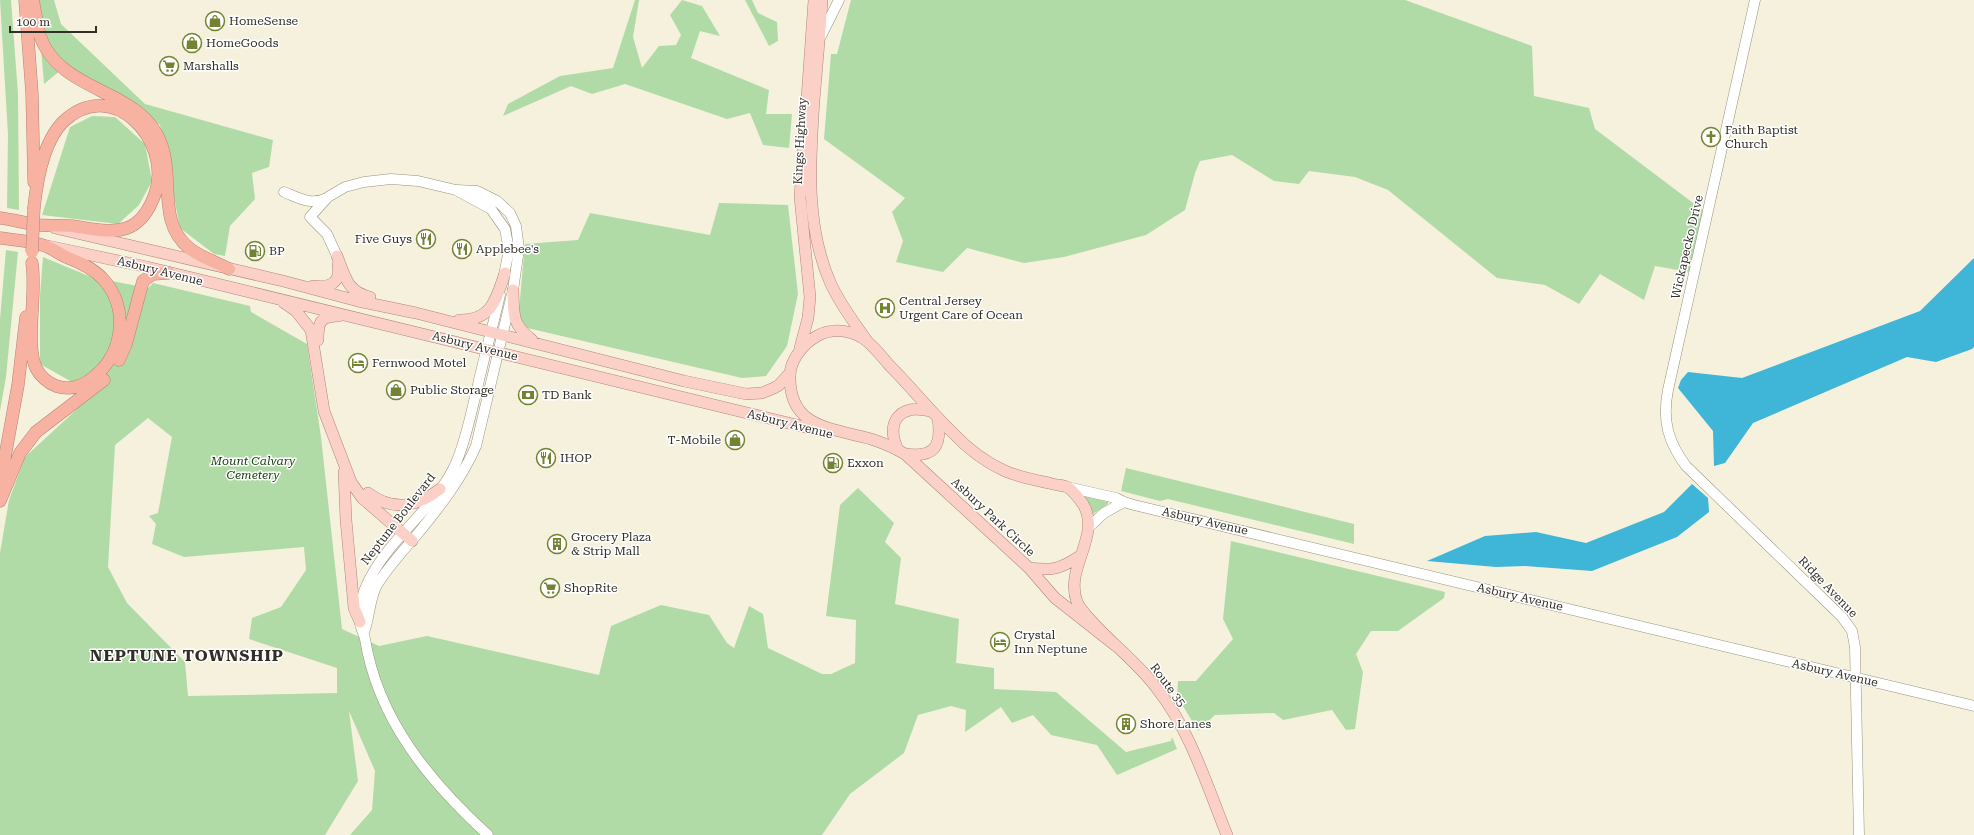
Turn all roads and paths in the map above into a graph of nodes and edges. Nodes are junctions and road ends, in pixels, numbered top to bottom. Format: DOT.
graph roads {
  1 [pos="25,0"];
  2 [pos="33,0"];
  3 [pos="814,0"];
  4 [pos="822,0"];
  5 [pos="839,0"];
  6 [pos="1755,0"];
  7 [pos="819,39"];
  8 [pos="456,190"];
  9 [pos="284,192"];
  10 [pos="328,197"];
  11 [pos="34,205"];
  12 [pos="0,218"];
  13 [pos="41,225"];
  14 [pos="0,238"];
  15 [pos="43,245"];
  16 [pos="337,256"];
  17 [pos="32,258"];
  18 [pos="229,269"];
  19 [pos="169,273"];
  20 [pos="505,273"];
  21 [pos="283,281"];
  22 [pos="513,290"];
  23 [pos="279,300"];
  24 [pos="402,310"];
  25 [pos="353,317"];
  26 [pos="443,320"];
  27 [pos="491,331"];
  28 [pos="503,334"];
  29 [pos="868,341"];
  30 [pos="536,343"];
  31 [pos="800,348"];
  32 [pos="486,350"];
  33 [pos="498,352"];
  34 [pos="318,364"];
  35 [pos="789,374"];
  36 [pos="934,415"];
  37 [pos="901,452"];
  38 [pos="458,456"];
  39 [pos="343,459"];
  40 [pos="458,482"];
  41 [pos="0,484"];
  42 [pos="939,486"];
  43 [pos="1067,487"];
  44 [pos="1708,487"];
  45 [pos="440,489"];
  46 [pos="0,501"];
  47 [pos="1124,502"];
  48 [pos="1089,527"];
  49 [pos="407,537"];
  50 [pos="1080,556"];
  51 [pos="1029,568"];
  52 [pos="362,627"];
  53 [pos="1116,646"];
  54 [pos="1855,677"];
  55 [pos="1974,706"];
  56 [pos="488,835"];
  57 [pos="1227,835"];
  58 [pos="1859,835"];
  1 -- 11 [label="highway"];
  2 -- 18 [label="highway"];
  3 -- 31 [label="main road, Kings Highway"];
  4 -- 7 [label="main road, Kings Highway"];
  5 -- 7 [label="street"];
  6 -- 44 [label="street, Wickapecko Drive"];
  7 -- 29 [label="main road, Kings Highway"];
  8 -- 10 [label="street"];
  8 -- 20 [label="street, Neptune Boulevard"];
  8 -- 22 [label="street, Neptune Boulevard"];
  9 -- 10 [label="street"];
  10 -- 16 [label="street"];
  11 -- 13 [label="highway"];
  11 -- 17 [label="highway, bridge"];
  12 -- 13 [label="highway, Asbury Avenue"];
  13 -- 18 [label="main road, Asbury Avenue"];
  14 -- 15 [label="highway, Asbury Avenue"];
  15 -- 17 [label="highway"];
  15 -- 19 [label="main road, Asbury Avenue"];
  16 -- 21 [label="main road"];
  16 -- 24 [label="main road"];
  17 -- 41 [label="highway"];
  18 -- 21 [label="main road, Asbury Avenue"];
  19 -- 23 [label="main road, Asbury Avenue"];
  19 -- 46 [label="highway"];
  20 -- 26 [label="main road"];
  20 -- 27 [label="street, Neptune Boulevard"];
  21 -- 24 [label="main road, Asbury Avenue"];
  22 -- 28 [label="street, Neptune Boulevard"];
  22 -- 30 [label="main road"];
  23 -- 25 [label="main road, Asbury Avenue"];
  23 -- 34 [label="main road"];
  24 -- 26 [label="main road, Asbury Avenue"];
  25 -- 32 [label="main road, Asbury Avenue"];
  25 -- 34 [label="main road"];
  26 -- 27 [label="main road, Asbury Avenue"];
  27 -- 28 [label="main road, Asbury Avenue"];
  27 -- 32 [label="street, Neptune Boulevard"];
  28 -- 30 [label="main road, Asbury Avenue"];
  28 -- 33 [label="street, Neptune Boulevard"];
  29 -- 31 [label="main road"];
  29 -- 36 [label="main road"];
  30 -- 35 [label="main road, Asbury Avenue"];
  31 -- 35 [label="main road"];
  32 -- 33 [label="main road, Asbury Avenue"];
  32 -- 38 [label="street, Neptune Boulevard"];
  33 -- 40 [label="street, Neptune Boulevard"];
  33 -- 42 [label="main road, Asbury Avenue"];
  34 -- 39 [label="main road"];
  35 -- 37 [label="main road, Asbury Park Circle"];
  36 -- 37 [label="main road"];
  36 -- 37 [label="main road"];
  36 -- 43 [label="main road"];
  37 -- 42 [label="main road, Asbury Park Circle"];
  38 -- 40 [label="street"];
  38 -- 45 [label="street, Neptune Boulevard"];
  39 -- 45 [label="main road"];
  39 -- 49 [label="main road"];
  39 -- 52 [label="main road"];
  40 -- 49 [label="street, Neptune Boulevard"];
  42 -- 51 [label="main road, Asbury Park Circle"];
  43 -- 47 [label="street, Asbury Avenue"];
  43 -- 48 [label="main road"];
  44 -- 54 [label="street, Ridge Avenue"];
  45 -- 49 [label="street, Neptune Boulevard"];
  47 -- 48 [label="street"];
  47 -- 54 [label="street, Asbury Avenue"];
  48 -- 50 [label="main road"];
  49 -- 52 [label="street, Neptune Boulevard"];
  50 -- 51 [label="main road, Asbury Park Circle"];
  50 -- 53 [label="main road"];
  51 -- 53 [label="main road"];
  52 -- 56 [label="street, Neptune Boulevard"];
  53 -- 57 [label="main road, Route 35"];
  54 -- 55 [label="street, Asbury Avenue"];
  54 -- 58 [label="street, Ridge Avenue"];
}
